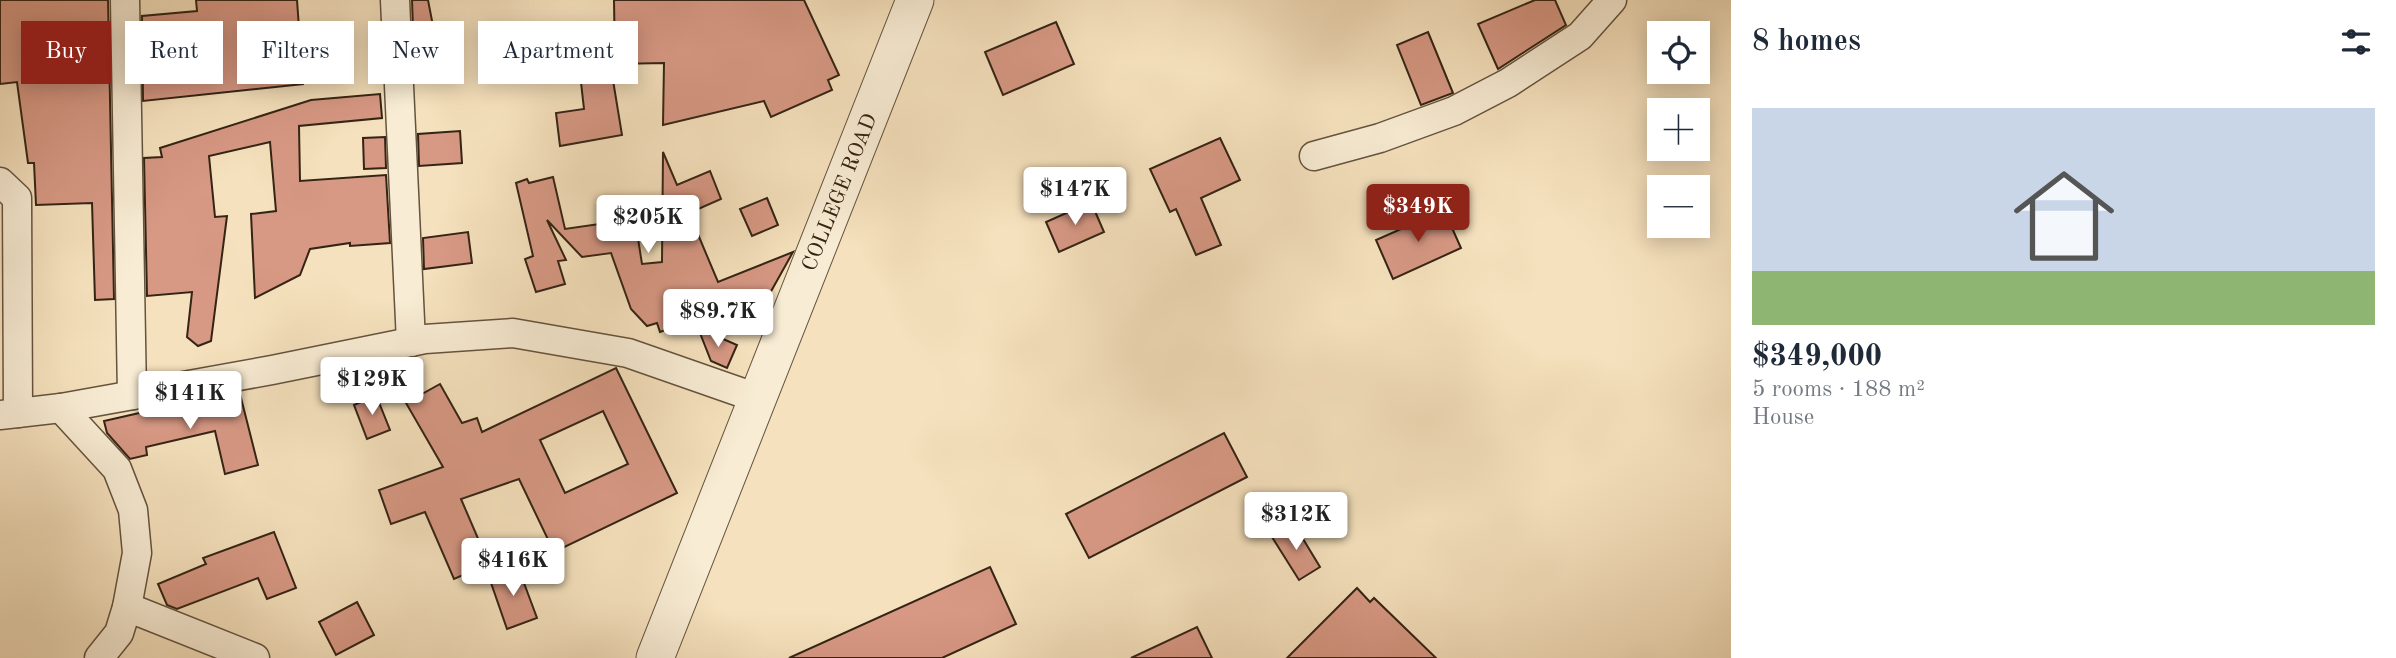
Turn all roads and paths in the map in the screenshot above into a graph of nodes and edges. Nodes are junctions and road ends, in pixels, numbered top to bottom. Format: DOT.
graph roads {
  1 [pos="125,0"];
  2 [pos="395,0"];
  3 [pos="915,0"];
  4 [pos="1612,0"];
  5 [pos="1314,156"];
  6 [pos="0,182"];
  7 [pos="411,342"];
  8 [pos="132,395"];
  9 [pos="757,398"];
  10 [pos="61,408"];
  11 [pos="9,414"];
  12 [pos="127,607"];
  13 [pos="99,658"];
  14 [pos="255,658"];
  15 [pos="655,658"];
  1 -- 8 [label="street"];
  2 -- 7 [label="street"];
  3 -- 9 [label="street, COLLEGE ROAD"];
  4 -- 5 [label="street"];
  6 -- 11 [label="street"];
  7 -- 8 [label="street"];
  7 -- 9 [label="street"];
  8 -- 10 [label="street"];
  9 -- 15 [label="street, COLLEGE ROAD"];
  10 -- 11 [label="street"];
  10 -- 12 [label="street"];
  12 -- 13 [label="street"];
  12 -- 14 [label="street"];
}
